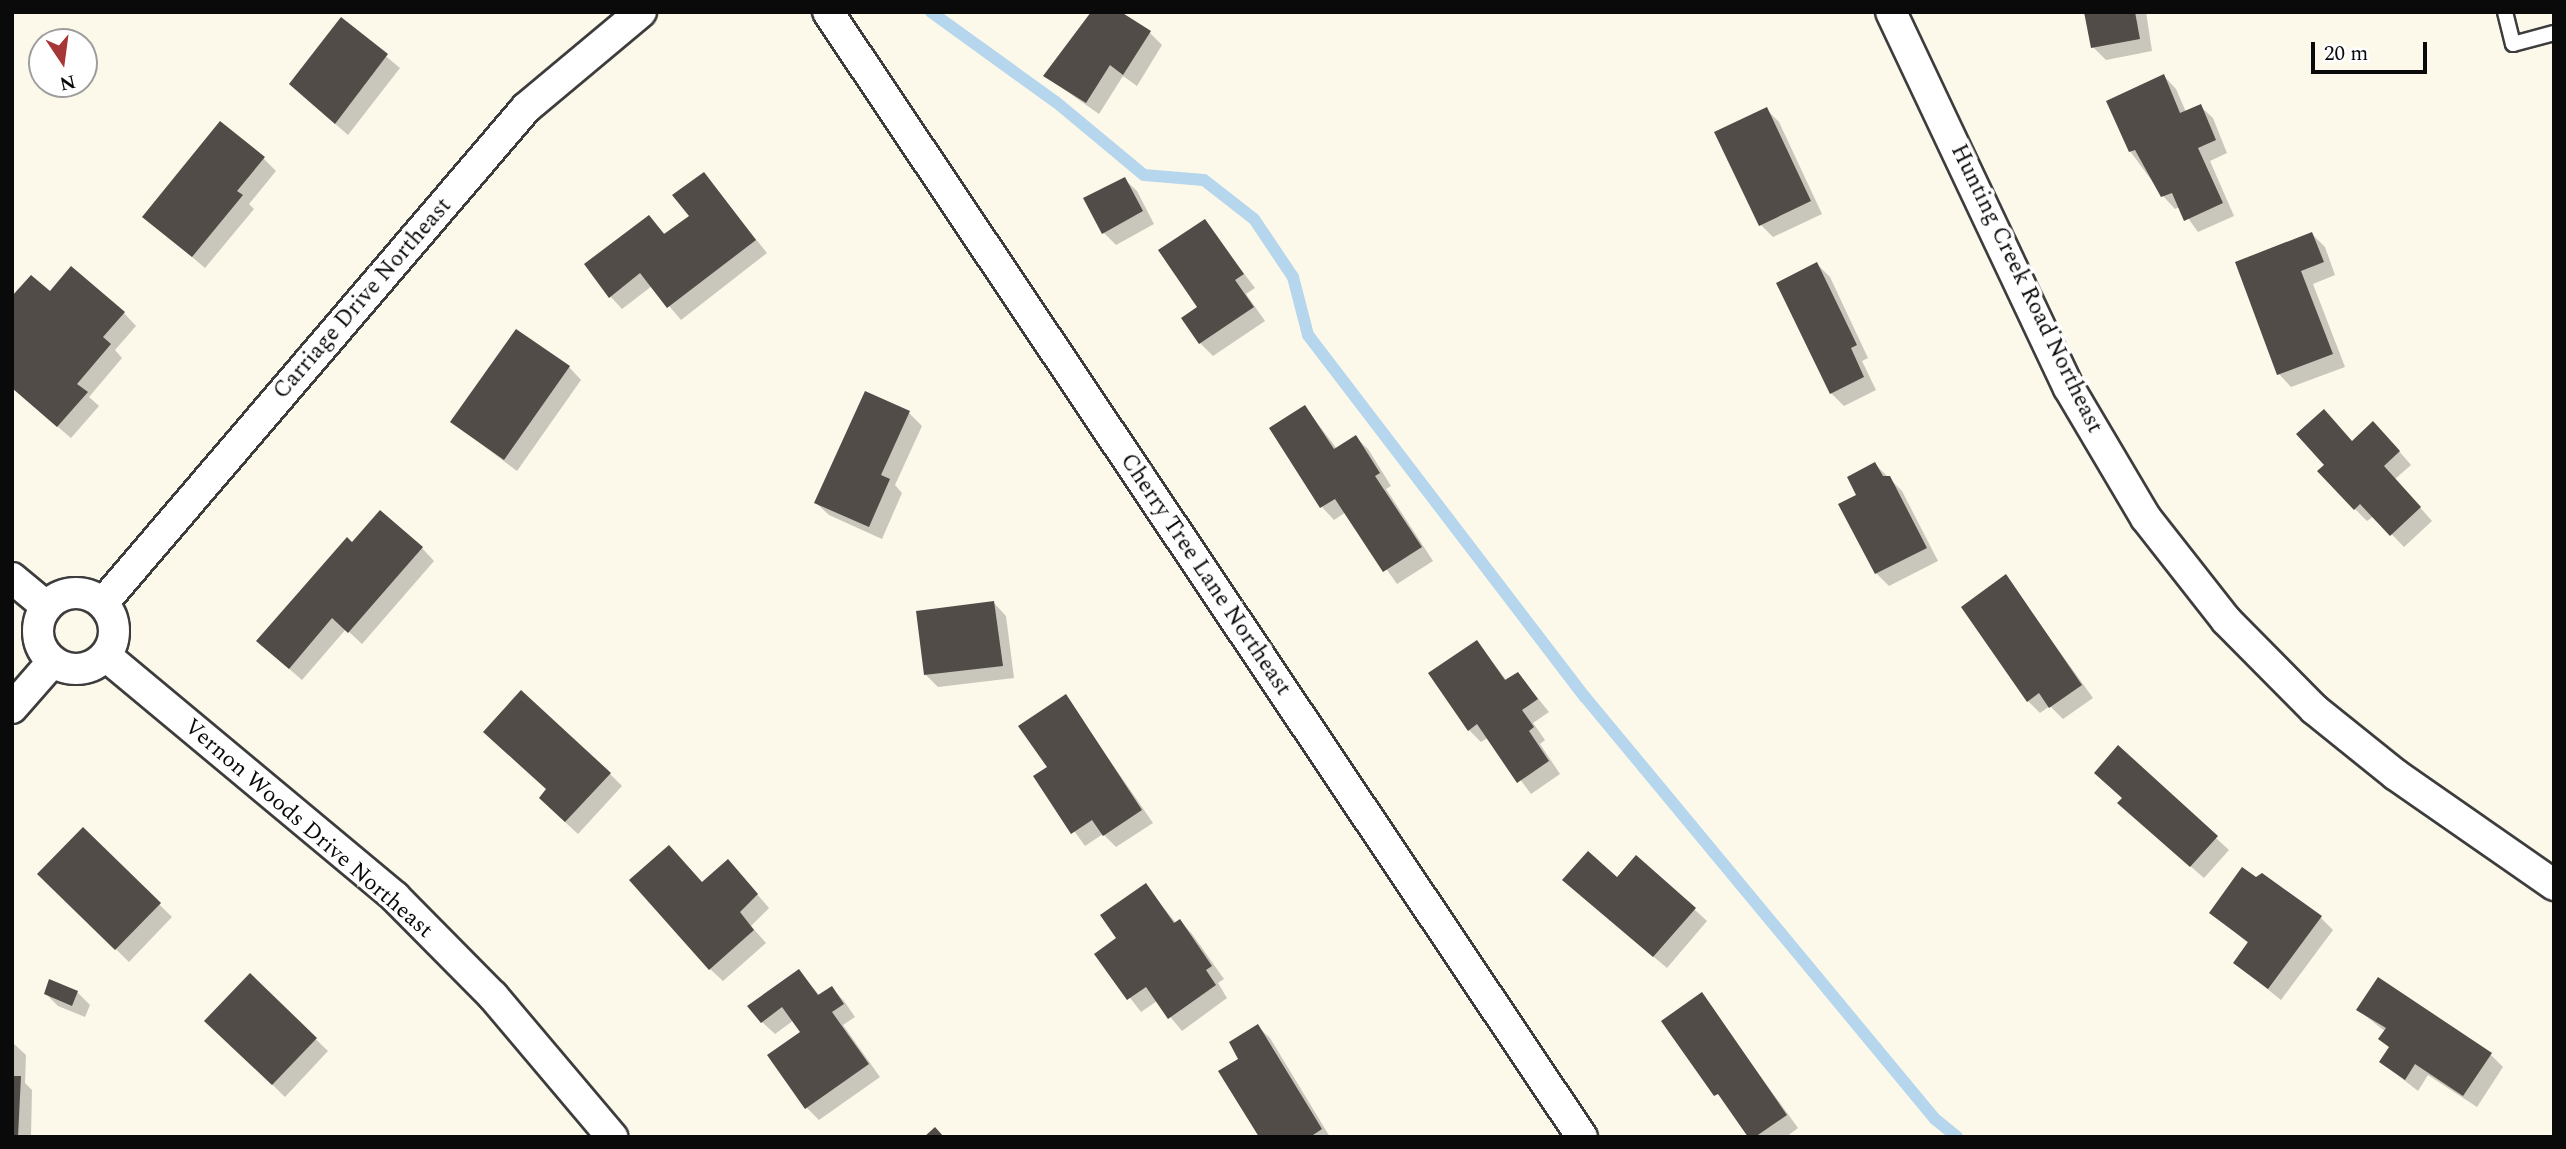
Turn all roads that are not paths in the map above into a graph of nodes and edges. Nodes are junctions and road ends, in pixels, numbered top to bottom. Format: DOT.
graph roads {
  1 [pos="640,12"];
  2 [pos="828,12"];
  3 [pos="1891,12"];
  4 [pos="2505,12"];
  5 [pos="2554,33"];
  6 [pos="12,578"];
  7 [pos="103,603"];
  8 [pos="47,607"];
  9 [pos="106,656"];
  10 [pos="53,661"];
  11 [pos="12,708"];
  12 [pos="2554,885"];
  13 [pos="612,1137"];
  14 [pos="1582,1137"];
  1 -- 7 [label="street, Carriage Drive Northeast"];
  2 -- 14 [label="street, Cherry Tree Lane Northeast"];
  3 -- 12 [label="street, Hunting Creek Road Northeast"];
  4 -- 5 [label="lane"];
  6 -- 8 [label="street"];
  7 -- 8 [label="street"];
  7 -- 9 [label="street"];
  8 -- 10 [label="street"];
  9 -- 10 [label="street"];
  9 -- 13 [label="street, Vernon Woods Drive Northeast"];
  10 -- 11 [label="street"];
}
